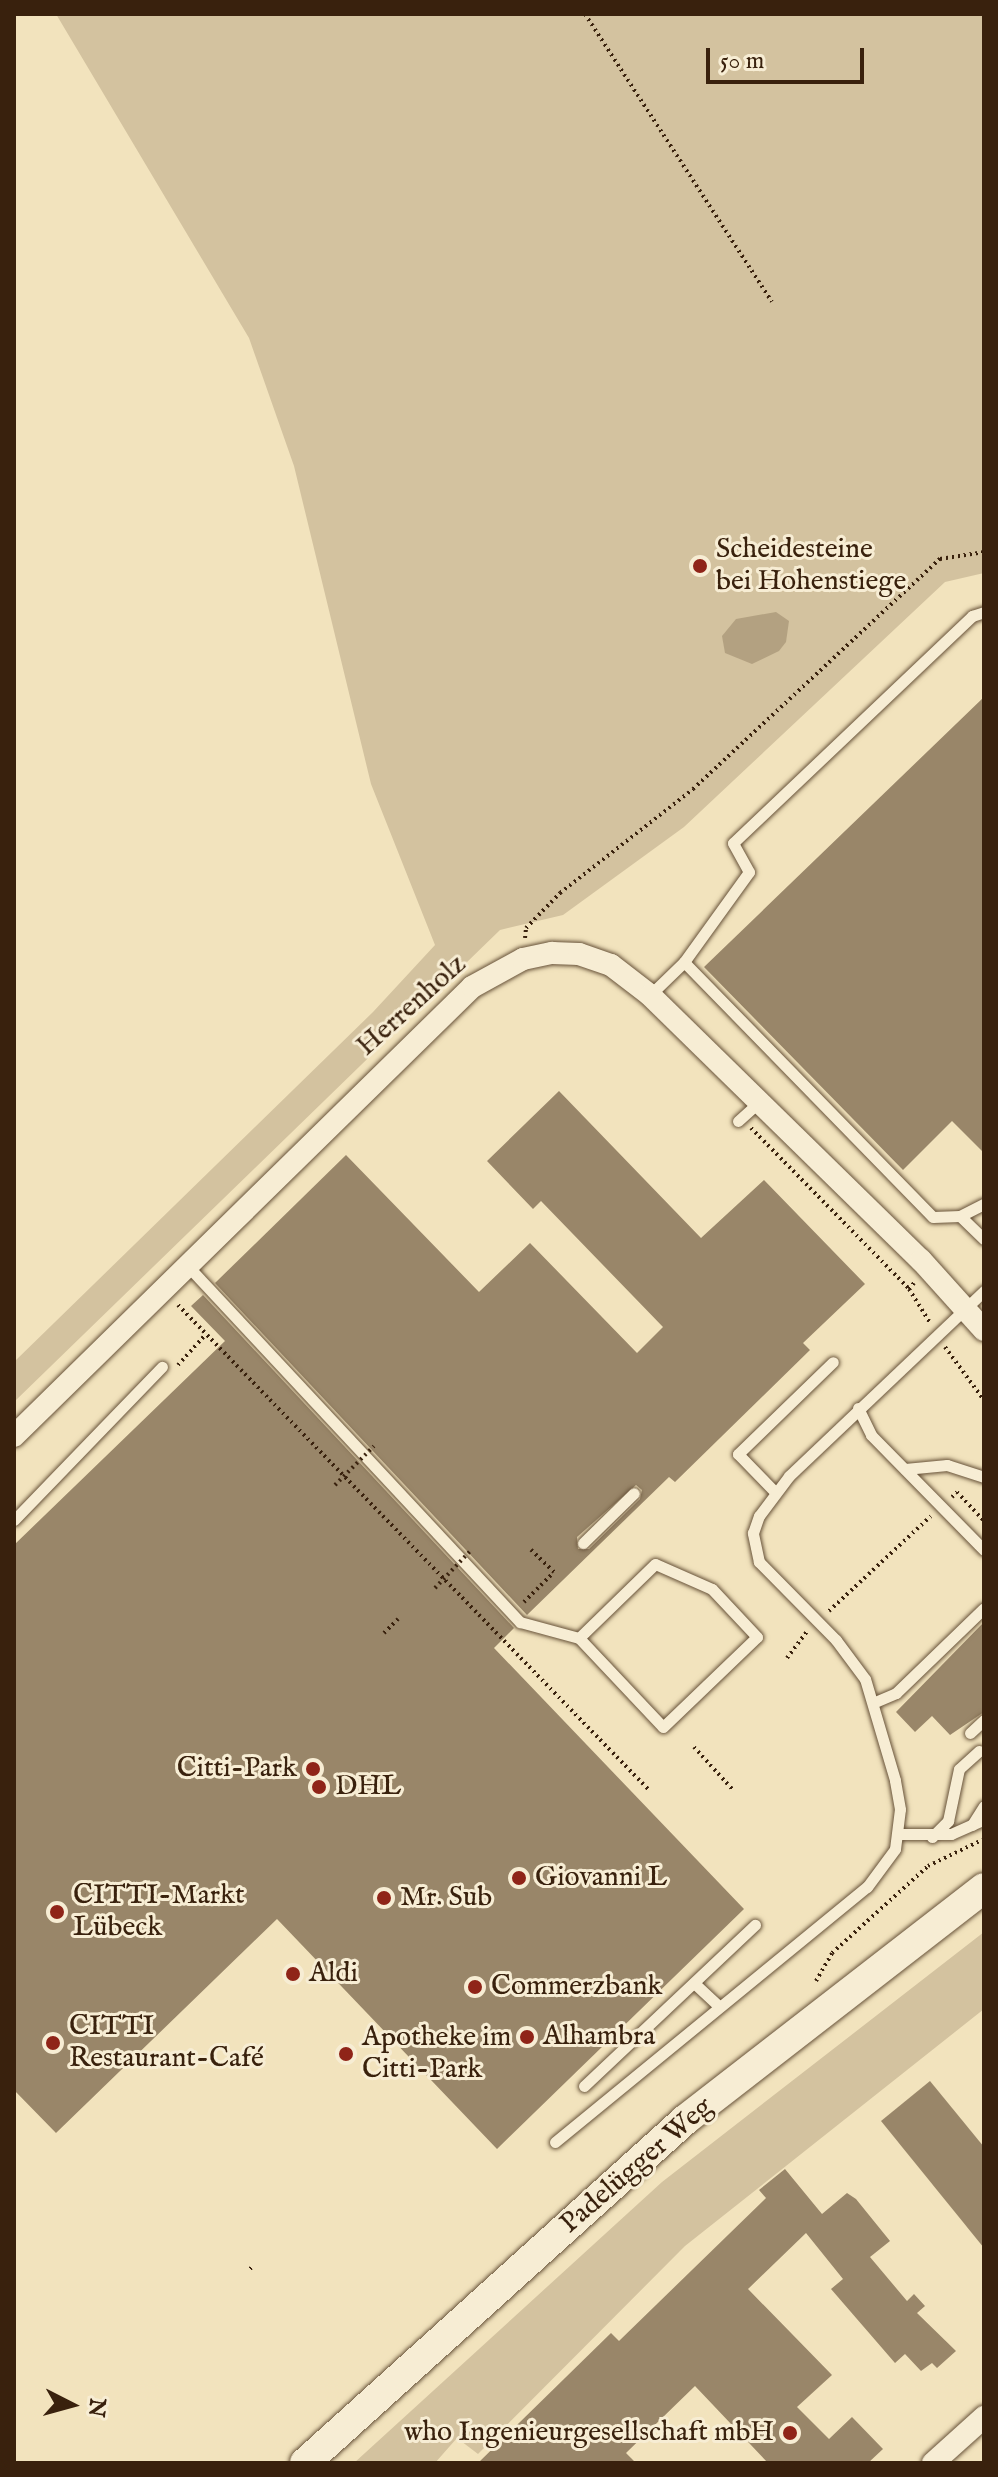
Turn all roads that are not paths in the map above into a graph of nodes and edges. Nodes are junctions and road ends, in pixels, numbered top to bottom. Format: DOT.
graph roads {
  1 [pos="984,612"];
  2 [pos="684,962"];
  3 [pos="650,995"];
  4 [pos="759,1102"];
  5 [pos="740,1120"];
  6 [pos="984,1204"];
  7 [pos="960,1216"];
  8 [pos="984,1239"];
  9 [pos="185,1263"];
  10 [pos="984,1291"];
  11 [pos="966,1311"];
  12 [pos="984,1330"];
  13 [pos="833,1362"];
  14 [pos="162,1367"];
  15 [pos="858,1408"];
  16 [pos="14,1436"];
  17 [pos="905,1469"];
  18 [pos="984,1477"];
  19 [pos="775,1492"];
  20 [pos="634,1493"];
  21 [pos="14,1520"];
  22 [pos="583,1543"];
  23 [pos="984,1550"];
  24 [pos="984,1608"];
  25 [pos="579,1638"];
  26 [pos="875,1702"];
  27 [pos="984,1720"];
  28 [pos="970,1733"];
  29 [pos="979,1751"];
  30 [pos="984,1806"];
  31 [pos="984,1819"];
  32 [pos="972,1826"];
  33 [pos="899,1834"];
  34 [pos="932,1837"];
  35 [pos="984,1888"];
  36 [pos="755,1925"];
  37 [pos="694,1983"];
  38 [pos="718,2005"];
  39 [pos="584,2086"];
  40 [pos="555,2142"];
  41 [pos="984,2417"];
  42 [pos="941,2461"];
  43 [pos="305,2463"];
  1 -- 2 [label="lane"];
  2 -- 3 [label="lane"];
  2 -- 7 [label="lane"];
  3 -- 4 [label="street, Herrenholz"];
  3 -- 9 [label="street, Herrenholz"];
  4 -- 5 [label="lane"];
  4 -- 11 [label="street, Herrenholz"];
  6 -- 7 [label="lane"];
  7 -- 8 [label="lane"];
  9 -- 16 [label="street, Herrenholz"];
  9 -- 25 [label="lane"];
  10 -- 11 [label="lane"];
  11 -- 12 [label="street, Herrenholz"];
  11 -- 15 [label="lane"];
  13 -- 19 [label="lane"];
  14 -- 21 [label="lane"];
  15 -- 17 [label="lane"];
  15 -- 19 [label="lane"];
  17 -- 18 [label="lane"];
  17 -- 23 [label="lane"];
  19 -- 26 [label="lane"];
  20 -- 22 [label="lane"];
  24 -- 26 [label="lane"];
  25 -- 25 [label="lane"];
  26 -- 33 [label="lane"];
  27 -- 28 [label="lane"];
  29 -- 34 [label="lane"];
  30 -- 32 [label="lane"];
  31 -- 32 [label="lane"];
  32 -- 34 [label="lane"];
  33 -- 34 [label="lane"];
  33 -- 38 [label="lane"];
  35 -- 43 [label="main road, Padelügger Weg"];
  36 -- 37 [label="lane"];
  37 -- 38 [label="lane"];
  37 -- 39 [label="lane"];
  38 -- 40 [label="lane"];
  41 -- 42 [label="street"];
}
